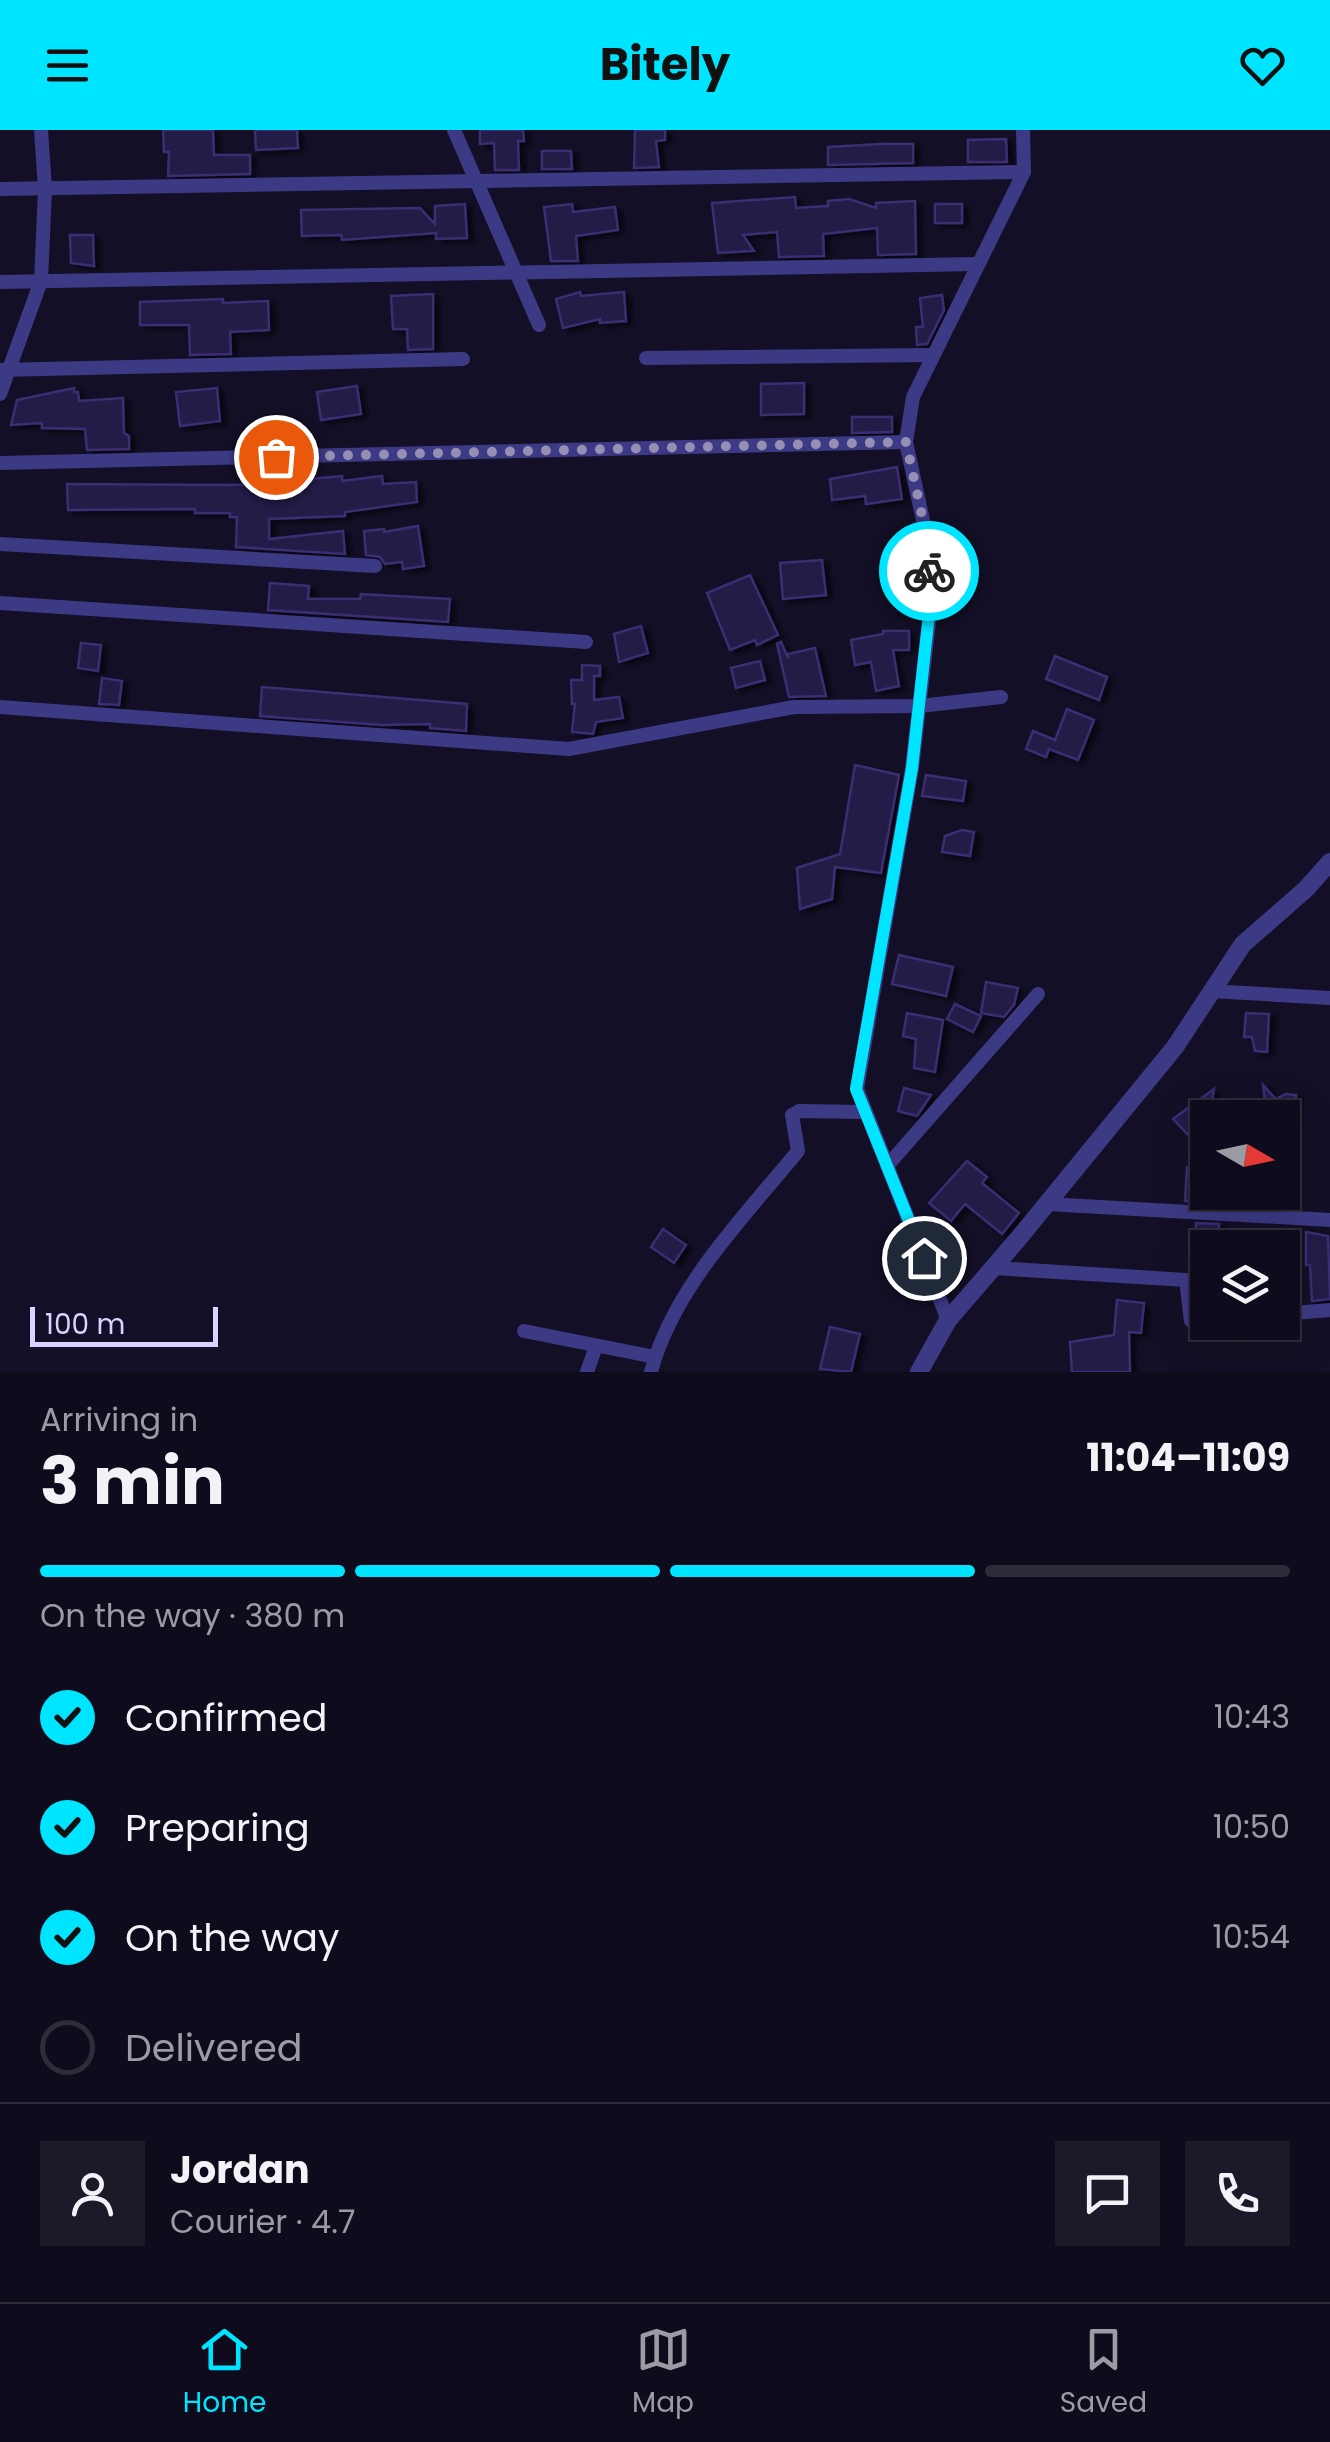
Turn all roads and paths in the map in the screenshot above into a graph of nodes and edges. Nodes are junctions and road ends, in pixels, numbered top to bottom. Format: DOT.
graph roads {
  1 [pos="40,130"];
  2 [pos="454,130"];
  3 [pos="1023,130"];
  4 [pos="1024,172"];
  5 [pos="476,181"];
  6 [pos="0,189"];
  7 [pos="46,189"];
  8 [pos="976,264"];
  9 [pos="516,272"];
  10 [pos="0,282"];
  11 [pos="41,282"];
  12 [pos="539,325"];
  13 [pos="934,355"];
  14 [pos="463,358"];
  15 [pos="646,358"];
  16 [pos="4,370"];
  17 [pos="0,394"];
  18 [pos="906,442"];
  19 [pos="0,463"];
  20 [pos="0,544"];
  21 [pos="375,566"];
  22 [pos="0,603"];
  23 [pos="586,642"];
  24 [pos="1001,697"];
  25 [pos="0,706"];
  26 [pos="918,706"];
  27 [pos="1330,862"];
  28 [pos="1212,991"];
  29 [pos="1038,994"];
  30 [pos="1330,998"];
  31 [pos="866,1112"];
  32 [pos="887,1166"];
  33 [pos="1047,1204"];
  34 [pos="1330,1220"];
  35 [pos="994,1268"];
  36 [pos="1330,1310"];
  37 [pos="1300,1312"];
  38 [pos="1190,1313"];
  39 [pos="948,1320"];
  40 [pos="524,1331"];
  41 [pos="596,1346"];
  42 [pos="653,1365"];
  43 [pos="587,1372"];
  44 [pos="919,1372"];
  1 -- 7 [label="street"];
  2 -- 5 [label="street"];
  3 -- 4 [label="street"];
  4 -- 5 [label="street"];
  4 -- 8 [label="street"];
  5 -- 7 [label="street"];
  5 -- 9 [label="street"];
  6 -- 7 [label="street"];
  7 -- 11 [label="street"];
  8 -- 9 [label="street"];
  8 -- 13 [label="street"];
  9 -- 11 [label="street"];
  9 -- 12 [label="street"];
  10 -- 11 [label="street"];
  11 -- 16 [label="street"];
  13 -- 15 [label="street"];
  13 -- 18 [label="street"];
  14 -- 16 [label="street"];
  16 -- 17 [label="street"];
  18 -- 19 [label="street"];
  18 -- 26 [label="street"];
  20 -- 21 [label="street"];
  22 -- 23 [label="street"];
  24 -- 26 [label="street"];
  25 -- 26 [label="street"];
  26 -- 31 [label="street"];
  27 -- 28 [label="street"];
  28 -- 30 [label="street"];
  28 -- 33 [label="street"];
  29 -- 32 [label="street"];
  31 -- 32 [label="street"];
  31 -- 42 [label="street"];
  32 -- 39 [label="street"];
  33 -- 34 [label="street"];
  33 -- 35 [label="street"];
  35 -- 38 [label="street"];
  35 -- 39 [label="street"];
  36 -- 37 [label="street"];
  39 -- 44 [label="street"];
  40 -- 41 [label="street"];
  41 -- 42 [label="street"];
  41 -- 43 [label="street"];
}
